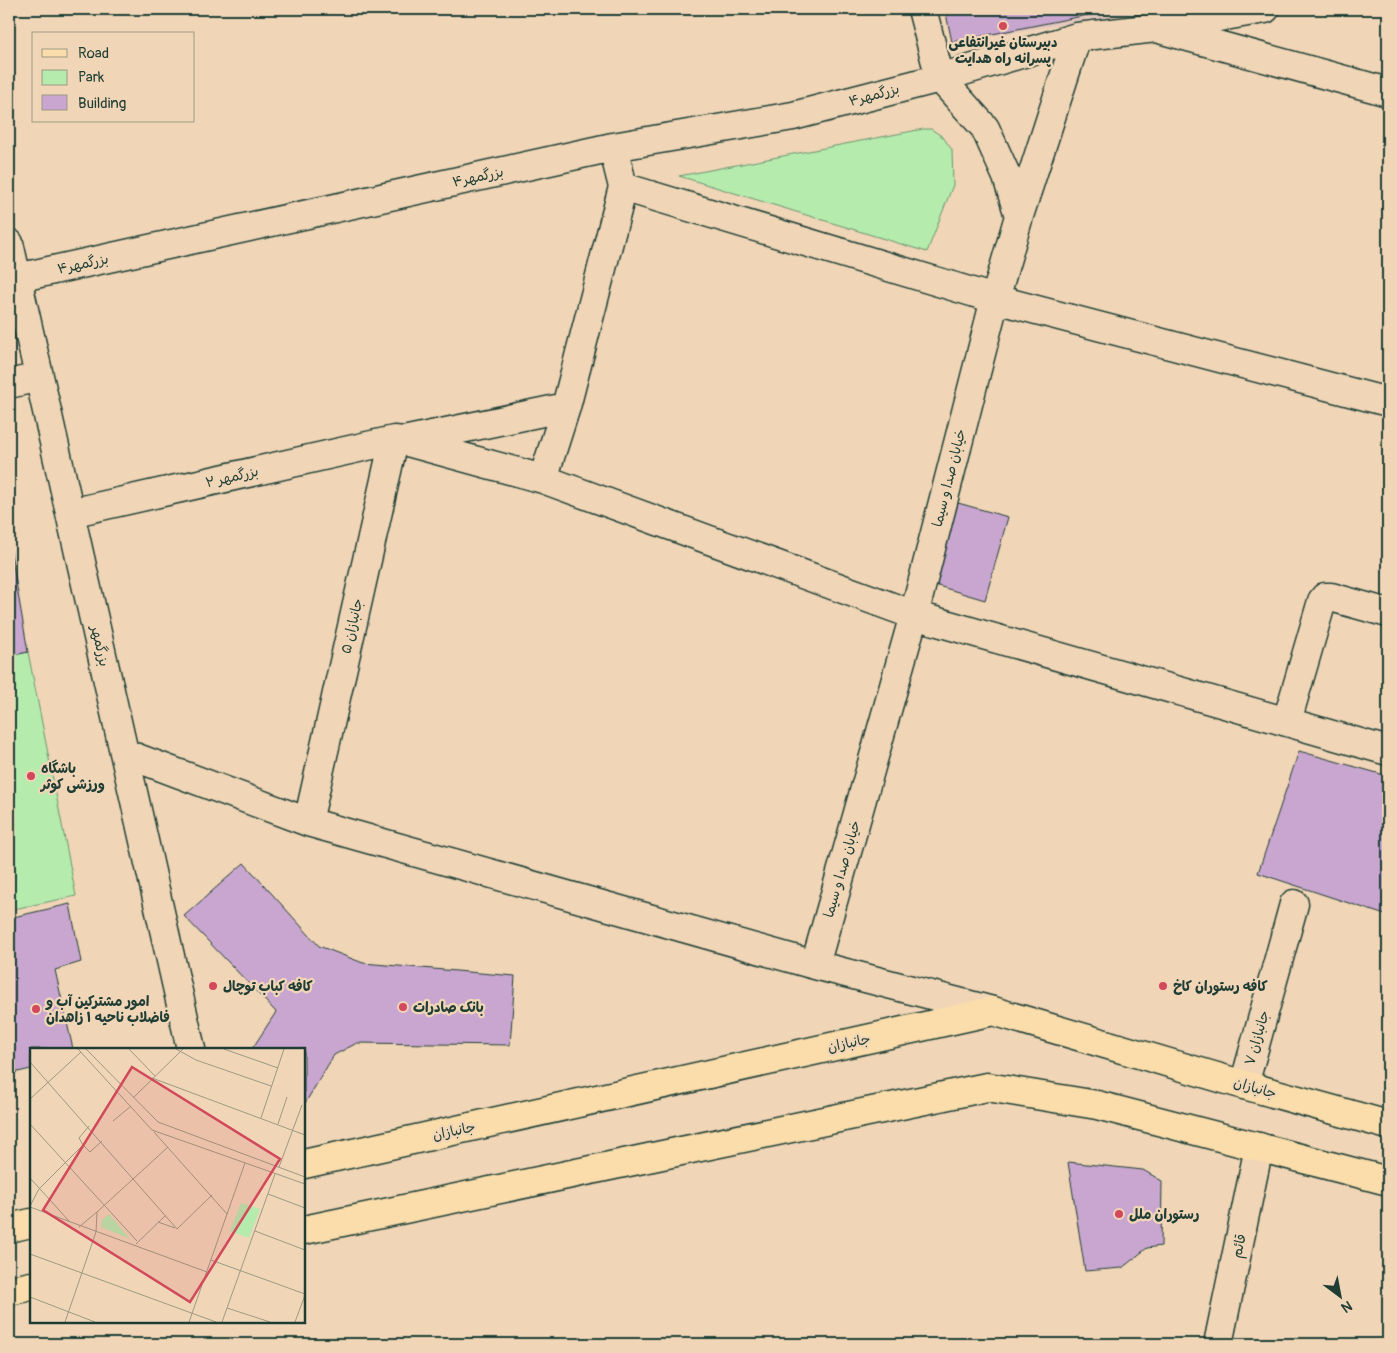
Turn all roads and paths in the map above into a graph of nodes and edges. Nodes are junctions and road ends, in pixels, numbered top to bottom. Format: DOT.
graph roads {
  1 [pos="922,9"];
  2 [pos="1265,9"];
  3 [pos="1156,28"];
  4 [pos="1077,37"];
  5 [pos="940,78"];
  6 [pos="1388,92"];
  7 [pos="613,147"];
  8 [pos="622,187"];
  9 [pos="1019,216"];
  10 [pos="9,243"];
  11 [pos="17,278"];
  12 [pos="995,299"];
  13 [pos="39,377"];
  14 [pos="9,384"];
  15 [pos="1388,402"];
  16 [pos="566,407"];
  17 [pos="399,441"];
  18 [pos="543,479"];
  19 [pos="70,513"];
  20 [pos="1388,613"];
  21 [pos="914,615"];
  22 [pos="1288,721"];
  23 [pos="1388,751"];
  24 [pos="124,753"];
  25 [pos="308,822"];
  26 [pos="1294,904"];
  27 [pos="815,965"];
  28 [pos="993,1011"];
  29 [pos="191,1048"];
  30 [pos="1244,1085"];
  31 [pos="1388,1125"];
  32 [pos="1259,1147"];
  33 [pos="305,1164"];
  34 [pos="1388,1181"];
  35 [pos="30,1223"];
  36 [pos="9,1228"];
  37 [pos="305,1230"];
  38 [pos="30,1286"];
  39 [pos="9,1291"];
  40 [pos="1218,1344"];
  1 -- 5 [label="street"];
  2 -- 3 [label="street, بزرگمهر۴"];
  3 -- 4 [label="street, بزرگمهر۴"];
  3 -- 6 [label="street"];
  4 -- 5 [label="street, بزرگمهر۴"];
  4 -- 9 [label="street, خیابان صدا و سیما"];
  5 -- 7 [label="street, بزرگمهر۴"];
  5 -- 9 [label="street"];
  7 -- 8 [label="street"];
  7 -- 11 [label="street, بزرگمهر۴"];
  8 -- 12 [label="street"];
  8 -- 16 [label="street"];
  9 -- 12 [label="street, خیابان صدا و سیما"];
  10 -- 11 [label="street, بزرگمهر"];
  11 -- 13 [label="street, بزرگمهر"];
  12 -- 15 [label="street"];
  12 -- 21 [label="street, خیابان صدا و سیما"];
  13 -- 14 [label="street"];
  13 -- 19 [label="street, بزرگمهر"];
  16 -- 17 [label="street, بزرگمهر ۲"];
  16 -- 18 [label="street"];
  17 -- 18 [label="street"];
  17 -- 19 [label="street, بزرگمهر ۲"];
  17 -- 25 [label="street, جانبازان ۵"];
  18 -- 21 [label="street"];
  19 -- 24 [label="street, بزرگمهر"];
  20 -- 22 [label="street"];
  21 -- 22 [label="street"];
  21 -- 27 [label="street, خیابان صدا و سیما"];
  22 -- 23 [label="street"];
  24 -- 25 [label="street"];
  24 -- 29 [label="street, بزرگمهر"];
  25 -- 27 [label="street"];
  26 -- 30 [label="street, جانبازان ۷"];
  27 -- 28 [label="street"];
  28 -- 30 [label="main road, جانبازان"];
  28 -- 33 [label="main road, جانبازان"];
  30 -- 31 [label="main road, جانبازان"];
  32 -- 34 [label="main road"];
  32 -- 37 [label="main road"];
  32 -- 40 [label="street, قائم"];
  35 -- 36 [label="main road"];
  38 -- 39 [label="main road"];
}
